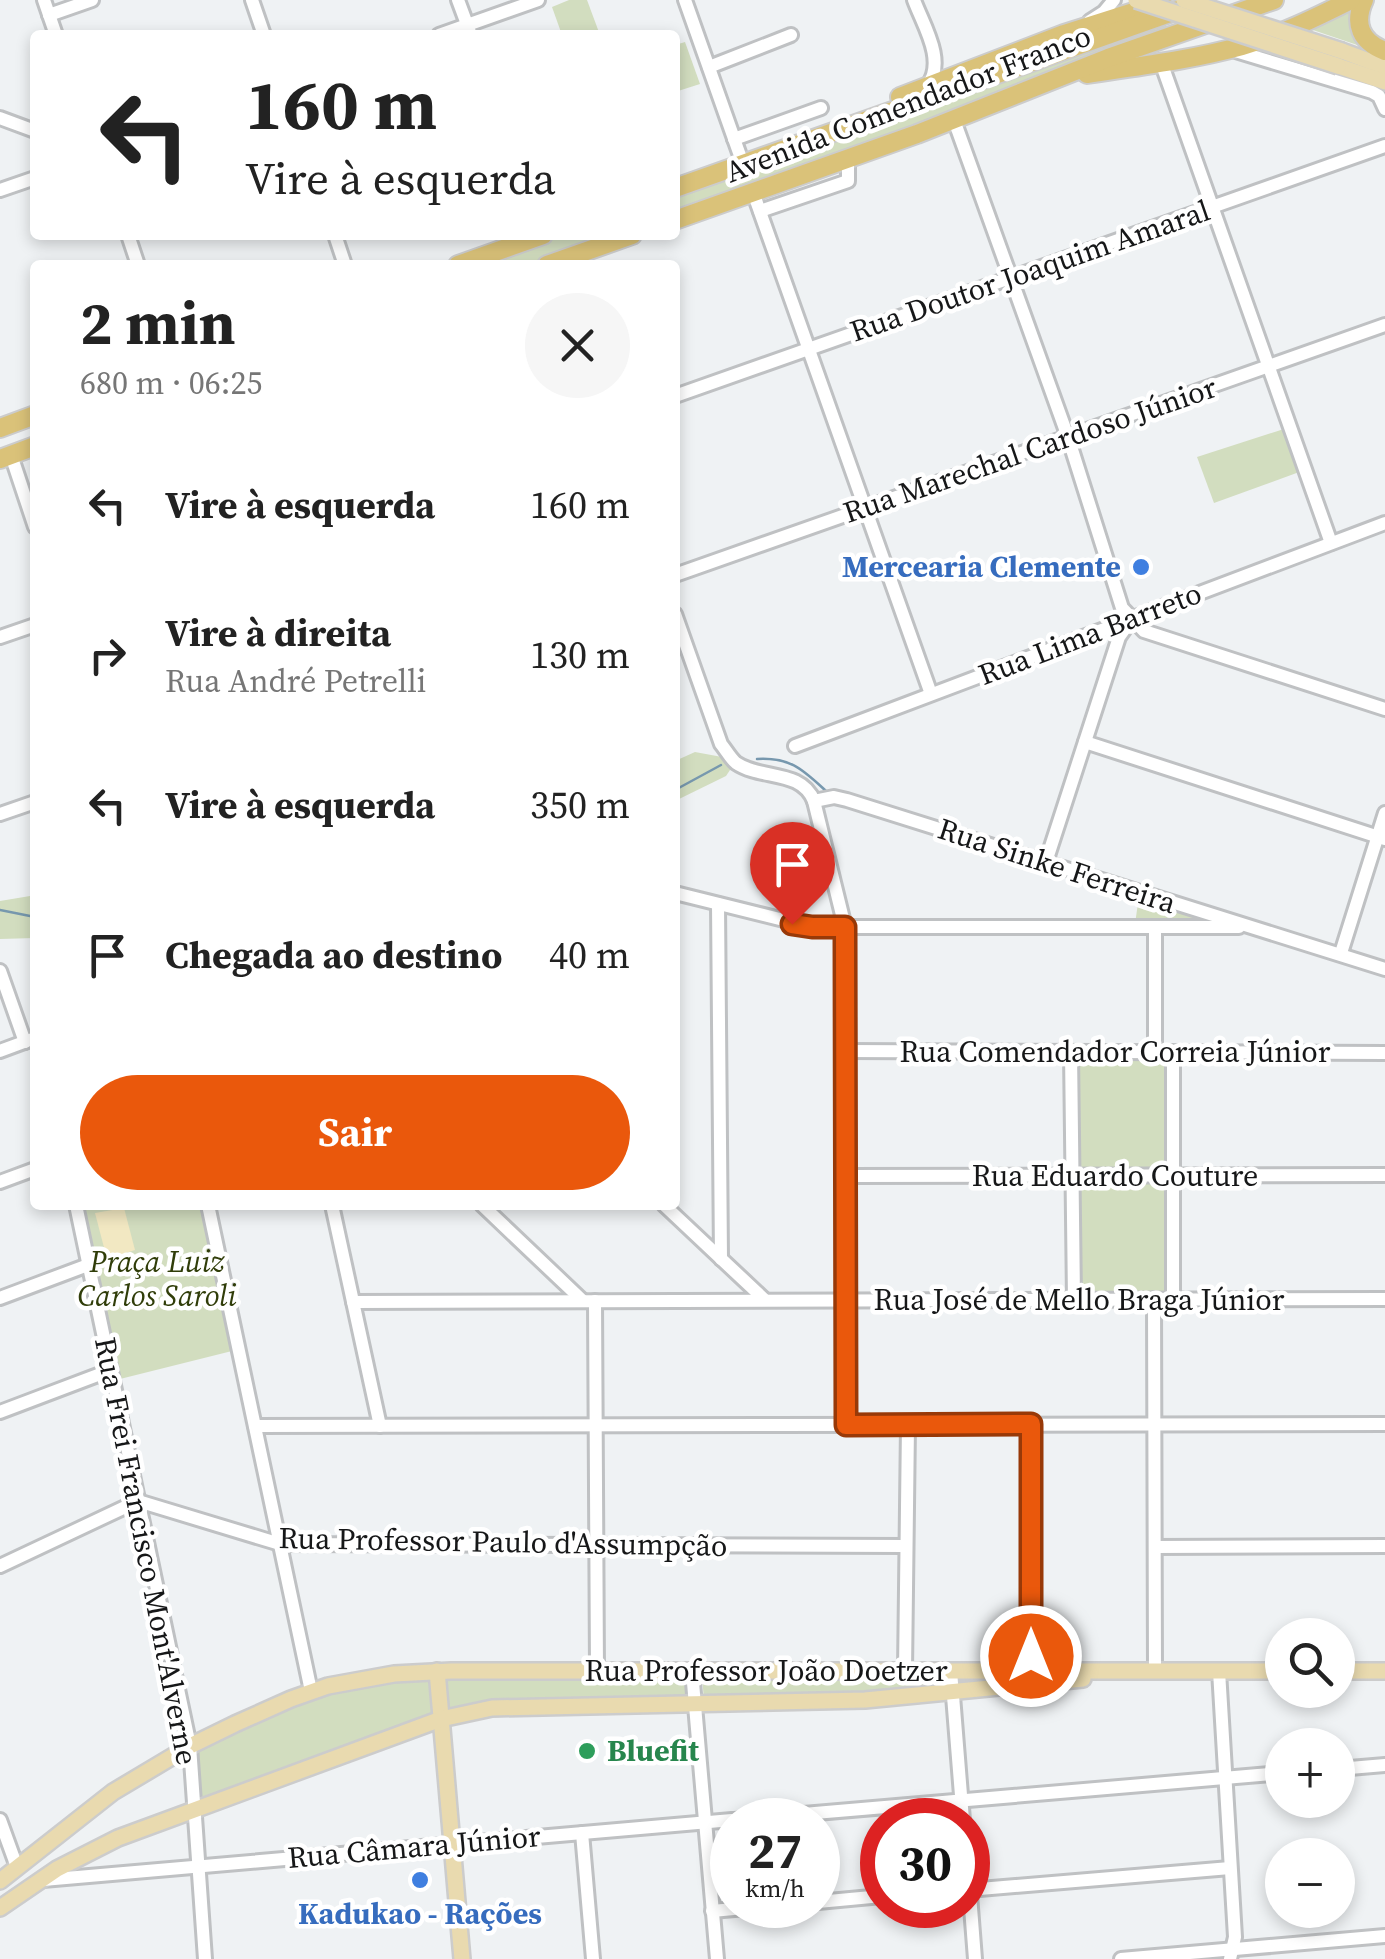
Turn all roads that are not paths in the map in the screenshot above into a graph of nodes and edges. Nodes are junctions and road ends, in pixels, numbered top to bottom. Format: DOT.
graph roads {
  1 [pos="44,0"];
  2 [pos="92,0"];
  3 [pos="252,0"];
  4 [pos="458,0"];
  5 [pos="538,0"];
  6 [pos="685,0"];
  7 [pos="914,0"];
  8 [pos="1114,0"];
  9 [pos="1136,0"];
  10 [pos="1184,0"];
  11 [pos="1204,0"];
  12 [pos="1274,0"];
  13 [pos="1351,0"];
  14 [pos="1364,0"];
  15 [pos="49,14"];
  16 [pos="54,30"];
  17 [pos="262,30"];
  18 [pos="469,30"];
  19 [pos="1064,34"];
  20 [pos="791,36"];
  21 [pos="1230,49"];
  22 [pos="1385,51"];
  23 [pos="935,56"];
  24 [pos="1340,59"];
  25 [pos="1161,62"];
  26 [pos="1385,66"];
  27 [pos="709,67"];
  28 [pos="970,68"];
  29 [pos="1052,80"];
  30 [pos="928,85"];
  31 [pos="1379,87"];
  32 [pos="821,108"];
  33 [pos="1385,109"];
  34 [pos="0,118"];
  35 [pos="954,120"];
  36 [pos="30,129"];
  37 [pos="734,139"];
  38 [pos="1385,146"];
  39 [pos="776,152"];
  40 [pos="848,159"];
  41 [pos="743,164"];
  42 [pos="30,180"];
  43 [pos="680,186"];
  44 [pos="0,190"];
  45 [pos="753,192"];
  46 [pos="1212,207"];
  47 [pos="760,211"];
  48 [pos="680,218"];
  49 [pos="529,240"];
  50 [pos="618,240"];
  51 [pos="472,260"];
  52 [pos="561,260"];
  53 [pos="1011,278"];
  54 [pos="1385,325"];
  55 [pos="808,349"];
  56 [pos="1269,366"];
  57 [pos="680,394"];
  58 [pos="30,417"];
  59 [pos="0,428"];
  60 [pos="1068,437"];
  61 [pos="30,448"];
  62 [pos="5,457"];
  63 [pos="865,508"];
  64 [pos="30,516"];
  65 [pos="1384,524"];
  66 [pos="1331,543"];
  67 [pos="680,573"];
  68 [pos="1132,618"];
  69 [pos="30,627"];
  70 [pos="680,628"];
  71 [pos="0,637"];
  72 [pos="931,694"];
  73 [pos="1385,709"];
  74 [pos="1085,742"];
  75 [pos="795,746"];
  76 [pos="814,801"];
  77 [pos="30,804"];
  78 [pos="1385,813"];
  79 [pos="0,814"];
  80 [pos="1381,838"];
  81 [pos="1046,862"];
  82 [pos="680,894"];
  83 [pos="718,904"];
  84 [pos="845,927"];
  85 [pos="1155,928"];
  86 [pos="1252,928"];
  87 [pos="1340,953"];
  88 [pos="1385,968"];
  89 [pos="0,971"];
  90 [pos="30,1040"];
  91 [pos="0,1051"];
  92 [pos="846,1051"];
  93 [pos="1071,1052"];
  94 [pos="1155,1052"];
  95 [pos="1173,1052"];
  96 [pos="1385,1053"];
  97 [pos="30,1171"];
  98 [pos="846,1176"];
  99 [pos="1072,1176"];
  100 [pos="1173,1176"];
  101 [pos="1385,1176"];
  102 [pos="0,1182"];
  103 [pos="77,1210"];
  104 [pos="209,1210"];
  105 [pos="333,1210"];
  106 [pos="488,1210"];
  107 [pos="669,1210"];
  108 [pos="721,1259"];
  109 [pos="88,1264"];
  110 [pos="0,1298"];
  111 [pos="1173,1299"];
  112 [pos="1385,1299"];
  113 [pos="766,1300"];
  114 [pos="846,1300"];
  115 [pos="1074,1300"];
  116 [pos="1154,1300"];
  117 [pos="590,1301"];
  118 [pos="353,1302"];
  119 [pos="110,1370"];
  120 [pos="0,1412"];
  121 [pos="1031,1424"];
  122 [pos="1154,1424"];
  123 [pos="1385,1424"];
  124 [pos="596,1425"];
  125 [pos="846,1425"];
  126 [pos="908,1425"];
  127 [pos="255,1426"];
  128 [pos="380,1426"];
  129 [pos="138,1500"];
  130 [pos="280,1544"];
  131 [pos="596,1545"];
  132 [pos="906,1546"];
  133 [pos="1385,1546"];
  134 [pos="1154,1547"];
  135 [pos="0,1566"];
  136 [pos="904,1670"];
  137 [pos="437,1671"];
  138 [pos="597,1671"];
  139 [pos="692,1671"];
  140 [pos="951,1671"];
  141 [pos="1031,1671"];
  142 [pos="1155,1671"];
  143 [pos="1218,1671"];
  144 [pos="1265,1671"];
  145 [pos="1355,1671"];
  146 [pos="1385,1671"];
  147 [pos="311,1691"];
  148 [pos="953,1693"];
  149 [pos="695,1703"];
  150 [pos="441,1719"];
  151 [pos="190,1746"];
  152 [pos="1385,1764"];
  153 [pos="1355,1767"];
  154 [pos="1265,1774"];
  155 [pos="1225,1778"];
  156 [pos="962,1798"];
  157 [pos="986,1798"];
  158 [pos="194,1808"];
  159 [pos="0,1820"];
  160 [pos="705,1822"];
  161 [pos="710,1822"];
  162 [pos="582,1833"];
  163 [pos="452,1844"];
  164 [pos="89,1852"];
  165 [pos="198,1866"];
  166 [pos="16,1868"];
  167 [pos="1230,1868"];
  168 [pos="94,1874"];
  169 [pos="39,1880"];
  170 [pos="0,1881"];
  171 [pos="710,1886"];
  172 [pos="990,1888"];
  173 [pos="0,1908"];
  174 [pos="713,1928"];
  175 [pos="972,1928"];
  176 [pos="1385,1936"];
  177 [pos="1230,1954"];
  178 [pos="205,1959"];
  179 [pos="462,1959"];
  180 [pos="592,1959"];
  181 [pos="716,1959"];
  182 [pos="975,1959"];
  183 [pos="1121,1959"];
  1 -- 15 [label="street"];
  2 -- 15 [label="street"];
  3 -- 17 [label="street"];
  4 -- 18 [label="street"];
  5 -- 18 [label="street"];
  6 -- 27 [label="street"];
  7 -- 23 [label="street"];
  8 -- 19 [label="street"];
  9 -- 24 [label="main road, bridge"];
  10 -- 24 [label="main road, bridge"];
  11 -- 19 [label="highway"];
  11 -- 39 [label="highway, Avenida Comendador Franco"];
  12 -- 29 [label="highway, Avenida Comendador Franco"];
  13 -- 21 [label="highway"];
  14 -- 22 [label="highway"];
  15 -- 16 [label="street"];
  19 -- 28 [label="highway"];
  20 -- 27 [label="street"];
  21 -- 25 [label="highway"];
  21 -- 31 [label="street"];
  23 -- 28 [label="street"];
  23 -- 30 [label="street"];
  24 -- 26 [label="main road"];
  24 -- 31 [label="main road"];
  25 -- 29 [label="highway"];
  25 -- 46 [label="street"];
  27 -- 37 [label="street"];
  28 -- 30 [label="highway"];
  29 -- 35 [label="highway, Avenida Comendador Franco"];
  30 -- 39 [label="highway"];
  31 -- 33 [label="street"];
  32 -- 37 [label="street"];
  34 -- 36 [label="street"];
  35 -- 40 [label="highway, Avenida Comendador Franco"];
  35 -- 53 [label="street"];
  37 -- 41 [label="street"];
  38 -- 46 [label="street, Rua Doutor Joaquim Amaral"];
  39 -- 41 [label="highway, Avenida Comendador Franco"];
  40 -- 45 [label="highway, Avenida Comendador Franco"];
  40 -- 47 [label="street"];
  41 -- 43 [label="highway, Avenida Comendador Franco"];
  42 -- 44 [label="street"];
  45 -- 47 [label="street"];
  45 -- 48 [label="highway, Avenida Comendador Franco"];
  46 -- 53 [label="street, Rua Doutor Joaquim Amaral"];
  46 -- 56 [label="street"];
  47 -- 55 [label="street"];
  49 -- 51 [label="highway"];
  50 -- 52 [label="highway"];
  53 -- 55 [label="street, Rua Doutor Joaquim Amaral"];
  53 -- 60 [label="street"];
  54 -- 56 [label="street, Rua Marechal Cardoso Júnior"];
  55 -- 57 [label="street, Rua Doutor Joaquim Amaral"];
  55 -- 63 [label="street"];
  56 -- 60 [label="street, Rua Marechal Cardoso Júnior"];
  56 -- 66 [label="street"];
  58 -- 59 [label="highway"];
  60 -- 63 [label="street, Rua Marechal Cardoso Júnior"];
  60 -- 68 [label="street"];
  61 -- 62 [label="highway"];
  62 -- 64 [label="street"];
  63 -- 67 [label="street, Rua Marechal Cardoso Júnior"];
  63 -- 72 [label="street"];
  65 -- 66 [label="street, Rua Lima Barreto"];
  66 -- 68 [label="street, Rua Lima Barreto"];
  68 -- 72 [label="street, Rua Lima Barreto"];
  68 -- 73 [label="street"];
  68 -- 74 [label="street"];
  69 -- 71 [label="street"];
  70 -- 76 [label="street, Rua Sinke Ferreira"];
  72 -- 75 [label="street, Rua Lima Barreto"];
  74 -- 80 [label="street"];
  74 -- 81 [label="street"];
  76 -- 81 [label="street, Rua Sinke Ferreira"];
  76 -- 84 [label="street"];
  77 -- 79 [label="street"];
  78 -- 80 [label="street"];
  80 -- 87 [label="street"];
  81 -- 86 [label="street, Rua Sinke Ferreira"];
  82 -- 83 [label="street"];
  83 -- 84 [label="street"];
  83 -- 108 [label="street"];
  84 -- 85 [label="street"];
  84 -- 92 [label="street"];
  85 -- 86 [label="street"];
  85 -- 94 [label="street"];
  86 -- 87 [label="street, Rua Sinke Ferreira"];
  87 -- 88 [label="street, Rua Sinke Ferreira"];
  89 -- 90 [label="street"];
  90 -- 91 [label="street"];
  92 -- 93 [label="street, Rua Comendador Correia Júnior"];
  92 -- 98 [label="street"];
  93 -- 94 [label="street, Rua Comendador Correia Júnior"];
  93 -- 99 [label="street"];
  94 -- 95 [label="street, Rua Comendador Correia Júnior"];
  95 -- 96 [label="street, Rua Comendador Correia Júnior"];
  95 -- 100 [label="street"];
  97 -- 102 [label="street"];
  98 -- 99 [label="street, Rua Eduardo Couture"];
  98 -- 114 [label="street"];
  99 -- 100 [label="street, Rua Eduardo Couture"];
  99 -- 115 [label="street"];
  100 -- 101 [label="street, Rua Eduardo Couture"];
  100 -- 111 [label="street"];
  103 -- 109 [label="street, Rua Frei Francisco Mont'Alverne"];
  104 -- 127 [label="street"];
  105 -- 118 [label="street"];
  106 -- 117 [label="street"];
  107 -- 108 [label="street"];
  108 -- 113 [label="street"];
  109 -- 110 [label="street"];
  109 -- 119 [label="street, Rua Frei Francisco Mont'Alverne"];
  111 -- 112 [label="street, Rua José de Mello Braga Júnior"];
  111 -- 116 [label="street, Rua José de Mello Braga Júnior"];
  113 -- 114 [label="street, Rua José de Mello Braga Júnior"];
  113 -- 117 [label="street, Rua José de Mello Braga Júnior"];
  114 -- 115 [label="street, Rua José de Mello Braga Júnior"];
  114 -- 125 [label="street"];
  115 -- 116 [label="street, Rua José de Mello Braga Júnior"];
  116 -- 122 [label="street"];
  117 -- 118 [label="street, Rua José de Mello Braga Júnior"];
  117 -- 124 [label="street"];
  118 -- 128 [label="street"];
  119 -- 120 [label="street"];
  119 -- 129 [label="street, Rua Frei Francisco Mont'Alverne"];
  121 -- 122 [label="street"];
  121 -- 126 [label="street"];
  121 -- 141 [label="street"];
  122 -- 123 [label="street"];
  122 -- 134 [label="street"];
  124 -- 125 [label="street"];
  124 -- 128 [label="street"];
  124 -- 131 [label="street"];
  125 -- 126 [label="street"];
  126 -- 132 [label="street"];
  127 -- 128 [label="street"];
  127 -- 130 [label="street"];
  129 -- 130 [label="street, Rua Professor Paulo d'Assumpção"];
  129 -- 135 [label="street"];
  129 -- 151 [label="street, Rua Frei Francisco Mont'Alverne"];
  130 -- 131 [label="street, Rua Professor Paulo d'Assumpção"];
  130 -- 147 [label="street"];
  131 -- 132 [label="street, Rua Professor Paulo d'Assumpção"];
  131 -- 138 [label="street"];
  132 -- 136 [label="street"];
  133 -- 134 [label="street"];
  134 -- 142 [label="street"];
  136 -- 139 [label="main road, Rua Professor João Doetzer"];
  136 -- 140 [label="main road, Rua Professor João Doetzer"];
  137 -- 138 [label="main road, Rua Professor João Doetzer"];
  137 -- 147 [label="main road, Rua Professor João Doetzer"];
  137 -- 150 [label="main road"];
  138 -- 139 [label="main road, Rua Professor João Doetzer"];
  139 -- 149 [label="street"];
  140 -- 141 [label="main road, Rua Professor João Doetzer"];
  140 -- 148 [label="street"];
  141 -- 142 [label="main road, Rua Professor João Doetzer"];
  142 -- 143 [label="main road, Rua Professor João Doetzer"];
  142 -- 148 [label="main road, Rua Professor João Doetzer"];
  143 -- 144 [label="main road, Rua Professor João Doetzer"];
  143 -- 155 [label="street"];
  145 -- 146 [label="main road"];
  147 -- 151 [label="main road, Rua Professor João Doetzer"];
  148 -- 149 [label="main road, Rua Professor João Doetzer"];
  148 -- 156 [label="street"];
  149 -- 150 [label="main road, Rua Professor João Doetzer"];
  149 -- 160 [label="street"];
  150 -- 158 [label="main road, Rua Professor João Doetzer"];
  150 -- 163 [label="main road"];
  151 -- 158 [label="street, Rua Frei Francisco Mont'Alverne"];
  151 -- 166 [label="main road, Rua Professor João Doetzer"];
  152 -- 153 [label="street"];
  154 -- 155 [label="street, Rua Câmara Júnior"];
  155 -- 157 [label="street, Rua Câmara Júnior"];
  155 -- 167 [label="street"];
  158 -- 164 [label="main road, Rua Professor João Doetzer"];
  158 -- 165 [label="street, Rua Frei Francisco Mont'Alverne"];
  159 -- 166 [label="street"];
  160 -- 161 [label="street, Rua Câmara Júnior"];
  160 -- 162 [label="street, Rua Câmara Júnior"];
  160 -- 171 [label="street"];
  162 -- 163 [label="street, Rua Câmara Júnior"];
  162 -- 180 [label="street"];
  163 -- 165 [label="street, Rua Câmara Júnior"];
  163 -- 179 [label="main road"];
  164 -- 168 [label="street"];
  164 -- 169 [label="main road, Rua Professor João Doetzer"];
  165 -- 168 [label="street, Rua Câmara Júnior"];
  165 -- 178 [label="street, Rua Frei Francisco Mont'Alverne"];
  166 -- 170 [label="main road, Rua Professor João Doetzer"];
  167 -- 172 [label="street"];
  167 -- 177 [label="street"];
  168 -- 169 [label="street, Rua Câmara Júnior"];
  169 -- 173 [label="main road, Rua Professor João Doetzer"];
  174 -- 181 [label="street"];
  175 -- 182 [label="street"];
  176 -- 177 [label="street"];
  177 -- 183 [label="street"];
}
